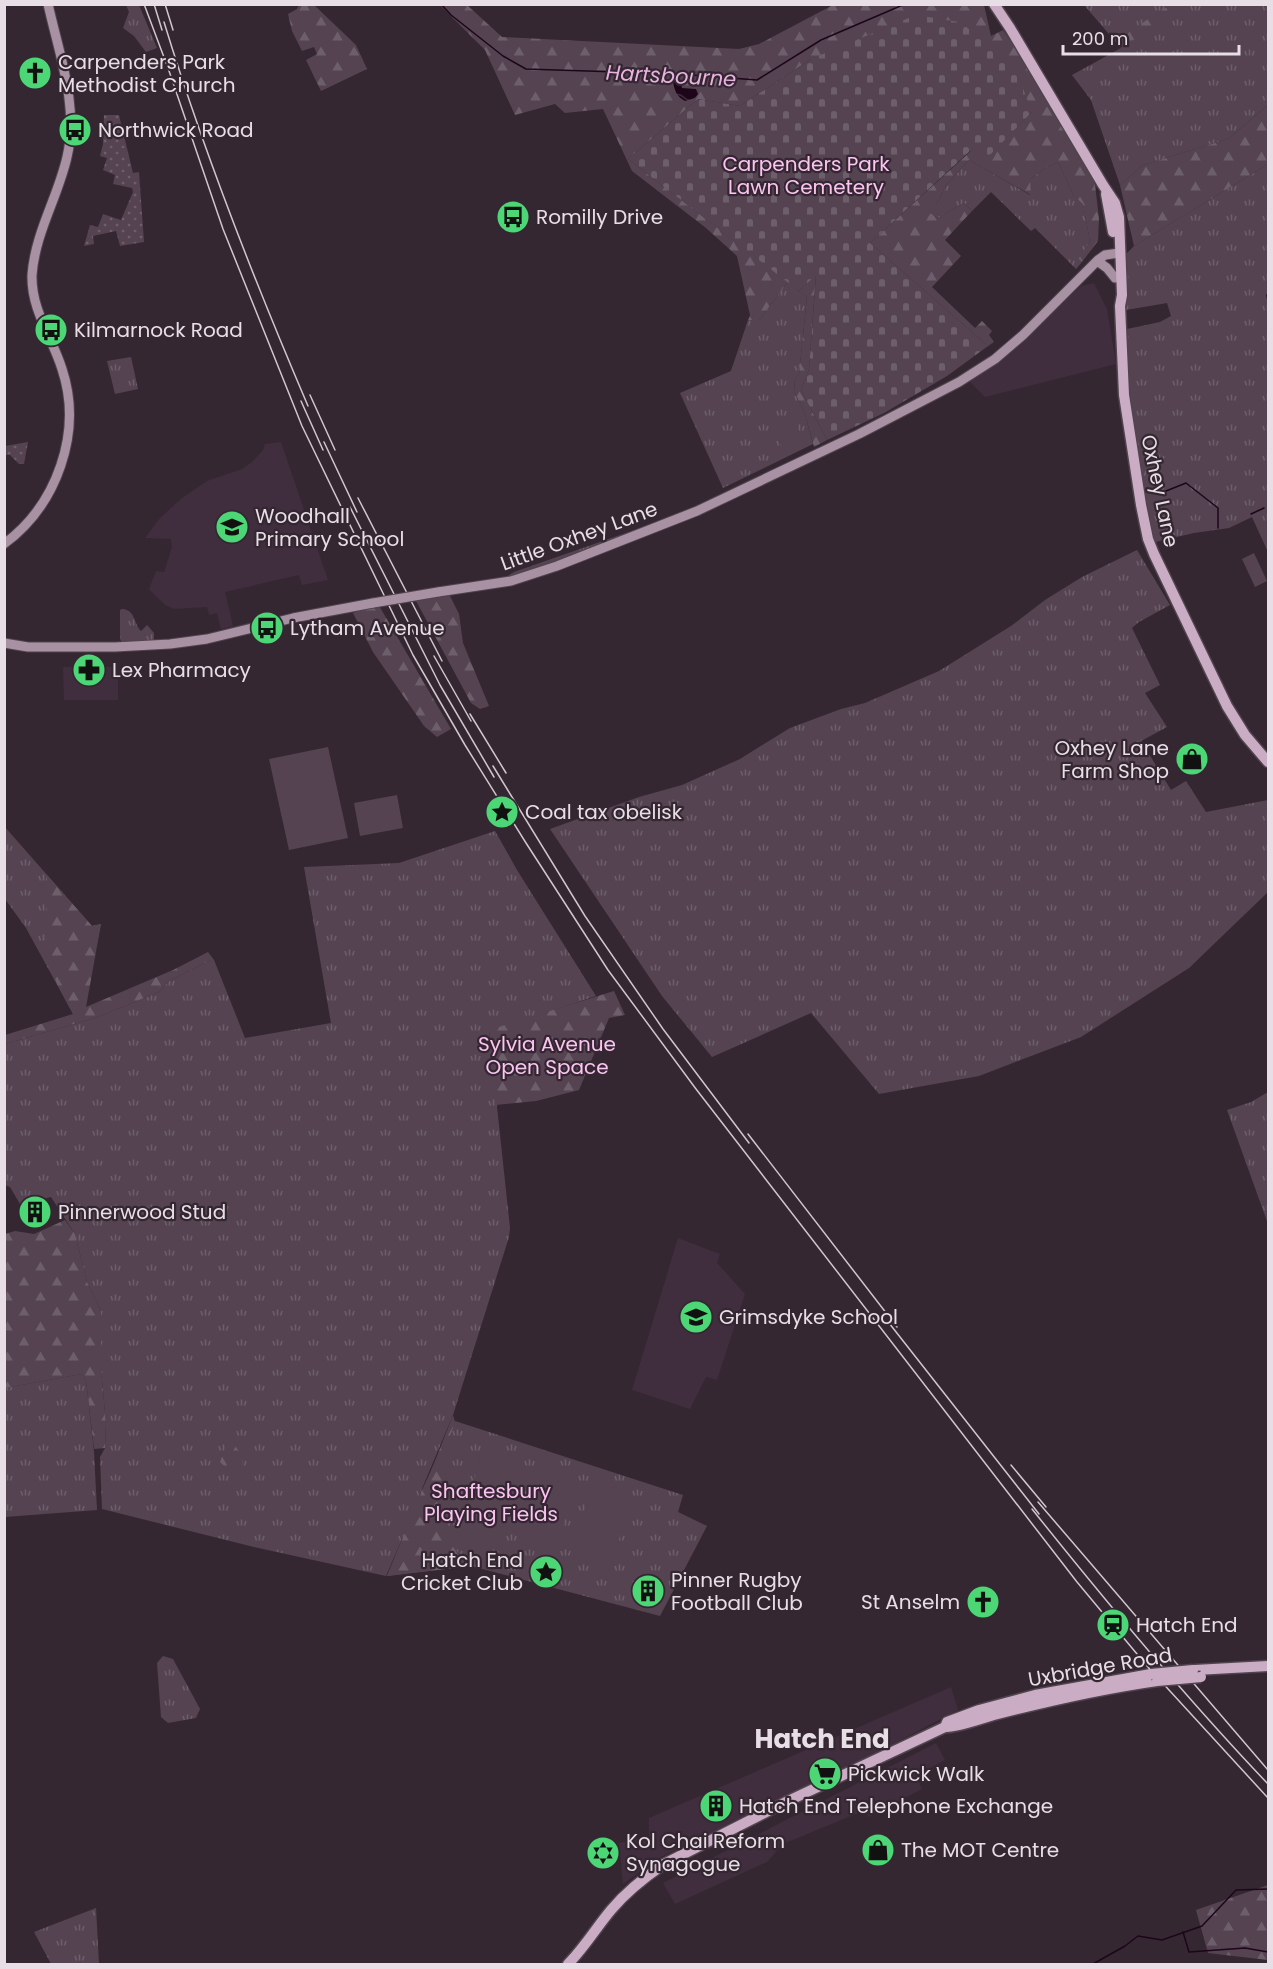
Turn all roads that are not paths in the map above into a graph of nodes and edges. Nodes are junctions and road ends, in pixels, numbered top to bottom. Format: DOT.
graph roads {
  1 [pos="48,4"];
  2 [pos="994,4"];
  3 [pos="1117,256"];
  4 [pos="1098,264"];
  5 [pos="1115,278"];
  6 [pos="1120,306"];
  7 [pos="4,544"];
  8 [pos="4,643"];
  9 [pos="1269,762"];
  10 [pos="1269,1666"];
  11 [pos="1198,1673"];
  12 [pos="1269,1673"];
  13 [pos="568,1965"];
  1 -- 7 [label="main road"];
  2 -- 3 [label="main road, Oxhey Lane"];
  3 -- 4 [label="main road"];
  3 -- 5 [label="main road, Oxhey Lane"];
  3 -- 6 [label="main road, Oxhey Lane"];
  4 -- 5 [label="main road"];
  4 -- 8 [label="main road, Little Oxhey Lane, bridge"];
  5 -- 6 [label="main road, Oxhey Lane"];
  6 -- 9 [label="main road, Oxhey Lane"];
  10 -- 11 [label="main road, Uxbridge Road"];
  11 -- 12 [label="main road, Uxbridge Road"];
  11 -- 13 [label="main road, Uxbridge Road, bridge"];
}
